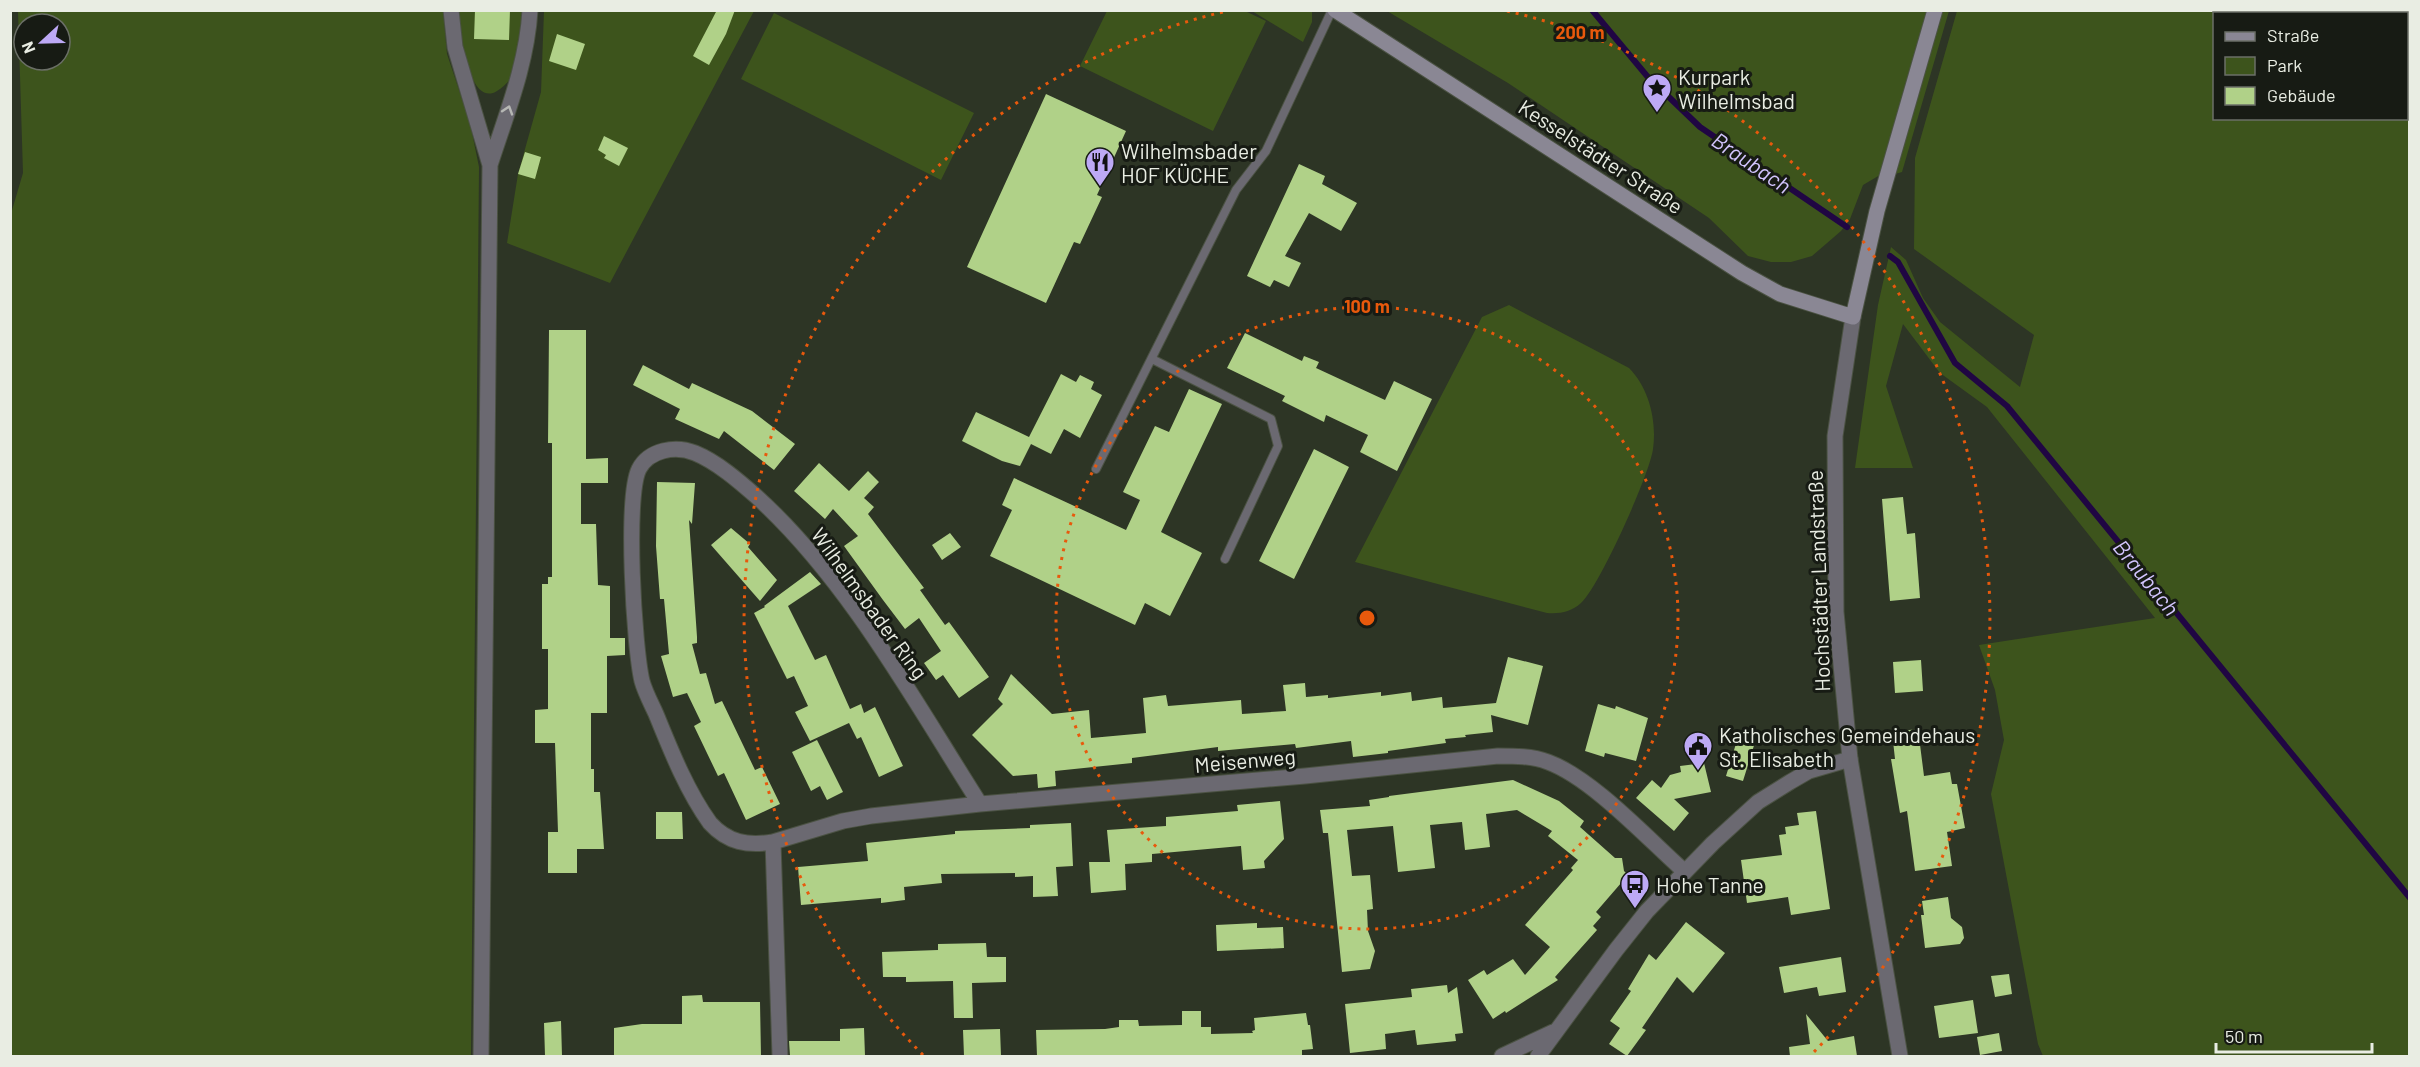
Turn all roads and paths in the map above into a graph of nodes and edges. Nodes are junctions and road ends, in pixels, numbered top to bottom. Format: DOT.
graph roads {
  1 [pos="451,10"];
  2 [pos="530,10"];
  3 [pos="1334,10"];
  4 [pos="1935,10"];
  5 [pos="490,165"];
  6 [pos="1852,317"];
  7 [pos="1152,359"];
  8 [pos="1096,469"];
  9 [pos="1225,559"];
  10 [pos="1850,759"];
  11 [pos="980,804"];
  12 [pos="773,842"];
  13 [pos="1684,871"];
  14 [pos="1559,1029"];
  15 [pos="481,1056"];
  16 [pos="780,1056"];
  17 [pos="1502,1056"];
  18 [pos="1538,1056"];
  19 [pos="1900,1056"];
  1 -- 5 [label="street"];
  5 -- 2 [label="street, one-way"];
  3 -- 6 [label="main road, Kesselstädter Straße"];
  3 -- 7 [label="lane"];
  4 -- 6 [label="main road"];
  5 -- 15 [label="street"];
  6 -- 10 [label="street, Hochstädter Landstraße"];
  7 -- 8 [label="lane"];
  7 -- 9 [label="lane"];
  10 -- 13 [label="street"];
  10 -- 19 [label="street, Hochstädter Landstraße"];
  11 -- 12 [label="street, Meisenweg"];
  11 -- 12 [label="street, Wilhelmsbader Ring"];
  11 -- 13 [label="street, Meisenweg"];
  12 -- 16 [label="street"];
  13 -- 14 [label="street"];
  14 -- 17 [label="street"];
  14 -- 18 [label="street"];
}
